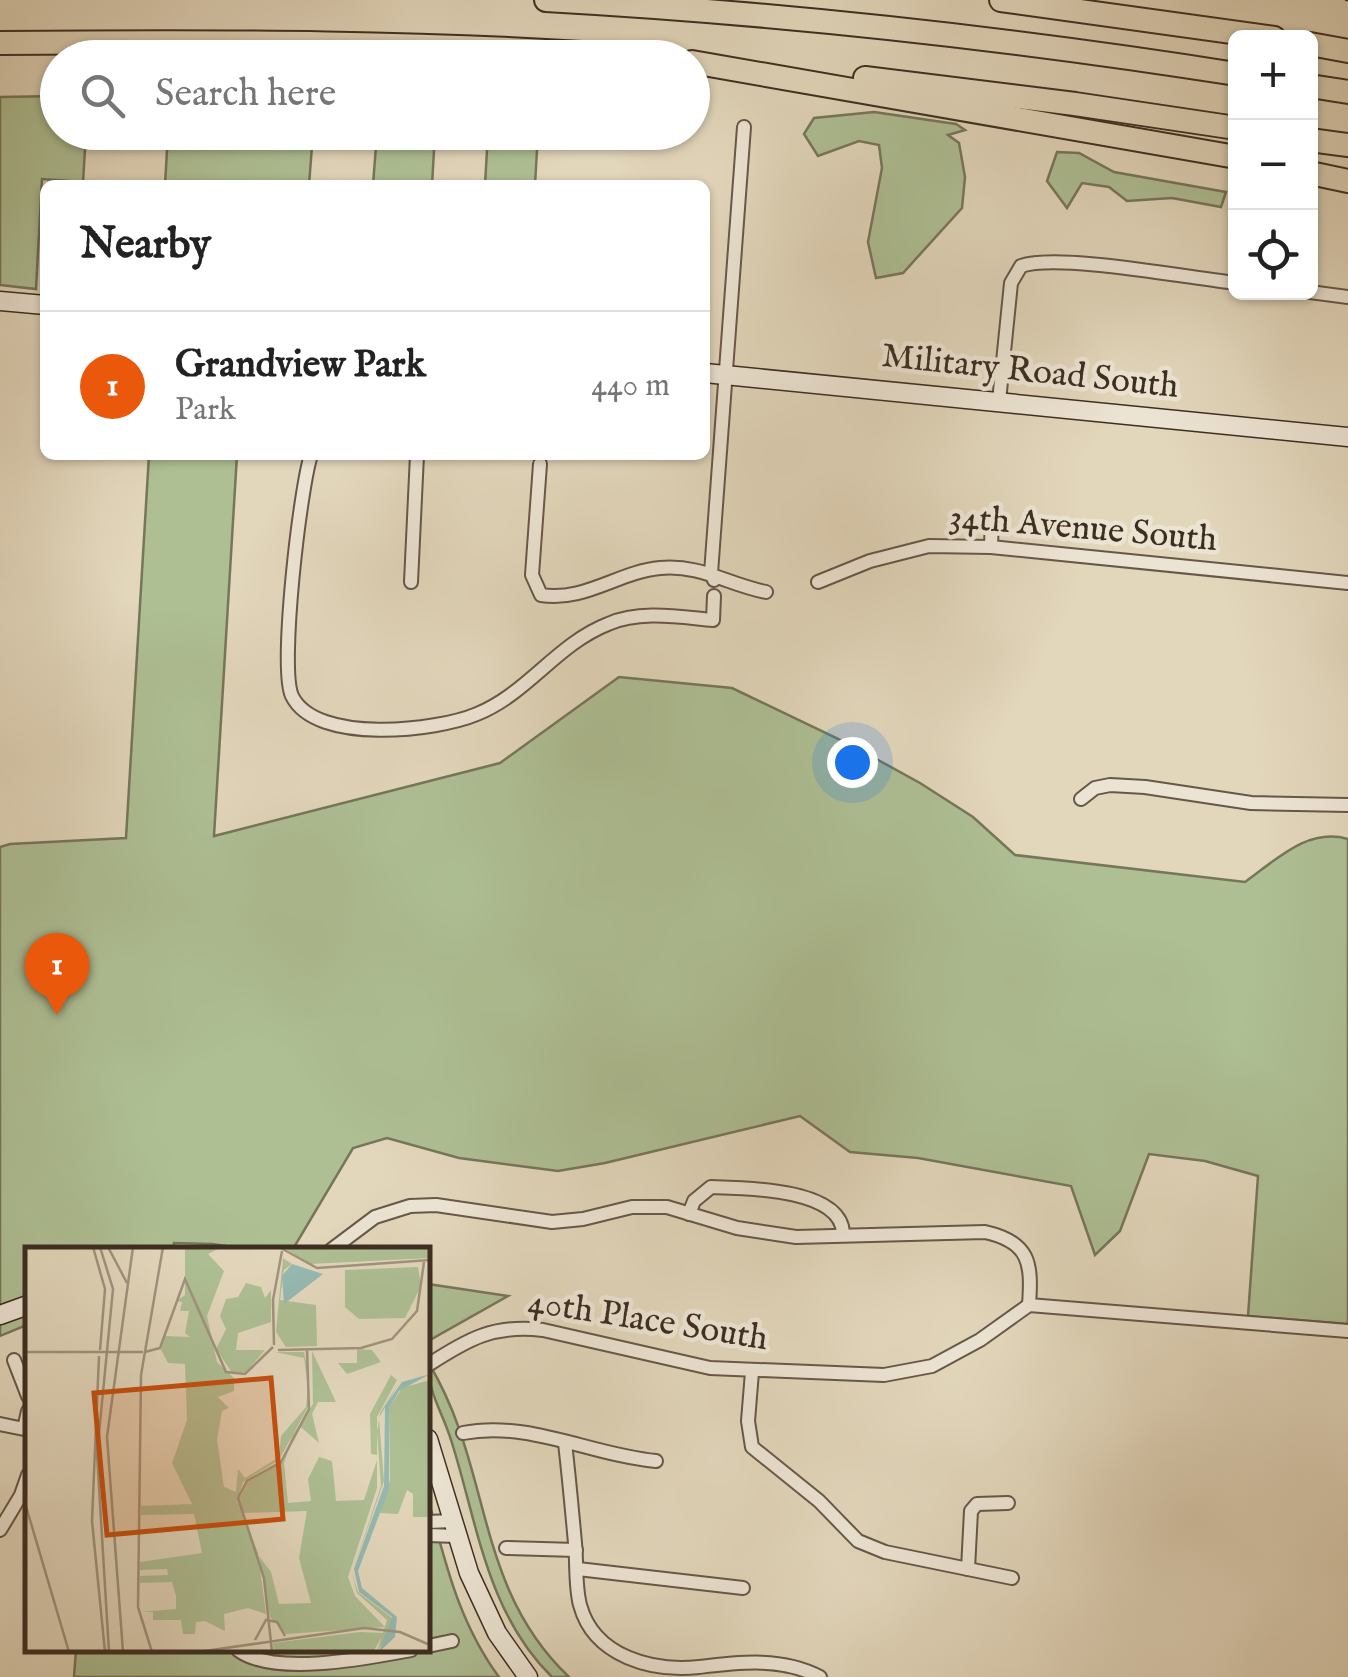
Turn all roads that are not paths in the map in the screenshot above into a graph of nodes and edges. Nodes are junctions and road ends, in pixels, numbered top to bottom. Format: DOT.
graph roads {
  1 [pos="546,0"];
  2 [pos="1001,0"];
  3 [pos="1228,32"];
  4 [pos="0,43"];
  5 [pos="40,43"];
  6 [pos="1318,45"];
  7 [pos="1348,51"];
  8 [pos="710,63"];
  9 [pos="710,64"];
  10 [pos="1228,73"];
  11 [pos="1318,87"];
  12 [pos="1348,92"];
  13 [pos="744,127"];
  14 [pos="1228,127"];
  15 [pos="1318,141"];
  16 [pos="1348,145"];
  17 [pos="1228,156"];
  18 [pos="1318,175"];
  19 [pos="1348,182"];
  20 [pos="1228,282"];
  21 [pos="1318,293"];
  22 [pos="1348,296"];
  23 [pos="0,301"];
  24 [pos="40,305"];
  25 [pos="714,374"];
  26 [pos="999,401"];
  27 [pos="1348,437"];
  28 [pos="310,460"];
  29 [pos="416,460"];
  30 [pos="540,464"];
  31 [pos="992,516"];
  32 [pos="991,547"];
  33 [pos="712,577"];
  34 [pos="411,582"];
  35 [pos="818,582"];
  36 [pos="1348,583"];
  37 [pos="766,592"];
  38 [pos="714,596"];
  39 [pos="1080,799"];
  40 [pos="1348,805"];
  41 [pos="689,1214"];
  42 [pos="843,1233"];
  43 [pos="335,1247"];
  44 [pos="1029,1305"];
  45 [pos="25,1306"];
  46 [pos="0,1315"];
  47 [pos="1348,1331"];
  48 [pos="14,1360"];
  49 [pos="430,1364"];
  50 [pos="752,1372"];
  51 [pos="25,1388"];
  52 [pos="0,1424"];
  53 [pos="464,1433"];
  54 [pos="25,1434"];
  55 [pos="566,1444"];
  56 [pos="430,1446"];
  57 [pos="656,1461"];
  58 [pos="25,1484"];
  59 [pos="1008,1503"];
  60 [pos="430,1523"];
  61 [pos="454,1529"];
  62 [pos="0,1530"];
  63 [pos="430,1535"];
  64 [pos="506,1548"];
  65 [pos="576,1550"];
  66 [pos="968,1569"];
  67 [pos="578,1570"];
  68 [pos="1012,1578"];
  69 [pos="743,1588"];
  70 [pos="452,1642"];
  71 [pos="430,1646"];
  72 [pos="400,1652"];
  73 [pos="243,1653"];
  74 [pos="528,1677"];
  75 [pos="820,1677"];
  1 -- 10 [label="highway"];
  2 -- 3 [label="highway"];
  4 -- 5 [label="highway"];
  6 -- 7 [label="highway"];
  8 -- 14 [label="highway"];
  9 -- 17 [label="highway"];
  11 -- 12 [label="highway"];
  13 -- 25 [label="street"];
  15 -- 16 [label="highway"];
  18 -- 19 [label="highway"];
  20 -- 26 [label="street"];
  21 -- 22 [label="street"];
  23 -- 24 [label="main road"];
  25 -- 26 [label="main road, Military Road South"];
  25 -- 33 [label="street"];
  26 -- 27 [label="main road, Military Road South"];
  28 -- 38 [label="street"];
  29 -- 34 [label="street"];
  30 -- 33 [label="street"];
  31 -- 32 [label="street"];
  32 -- 35 [label="street, 34th Avenue South"];
  32 -- 36 [label="street, 34th Avenue South"];
  33 -- 37 [label="street"];
  39 -- 40 [label="street"];
  41 -- 42 [label="street"];
  41 -- 42 [label="street"];
  41 -- 43 [label="street"];
  42 -- 44 [label="street"];
  44 -- 47 [label="street"];
  44 -- 50 [label="street, 40th Place South"];
  45 -- 46 [label="main road"];
  48 -- 51 [label="street"];
  49 -- 50 [label="street, 40th Place South"];
  50 -- 66 [label="street"];
  52 -- 54 [label="street"];
  53 -- 55 [label="street"];
  55 -- 57 [label="street"];
  55 -- 65 [label="street"];
  56 -- 61 [label="main road"];
  58 -- 62 [label="street"];
  59 -- 66 [label="street"];
  60 -- 61 [label="street"];
  61 -- 63 [label="street"];
  61 -- 74 [label="main road"];
  64 -- 65 [label="street"];
  65 -- 67 [label="street"];
  66 -- 68 [label="street"];
  67 -- 69 [label="street"];
  67 -- 75 [label="street"];
  70 -- 71 [label="street"];
  72 -- 73 [label="street"];
}
